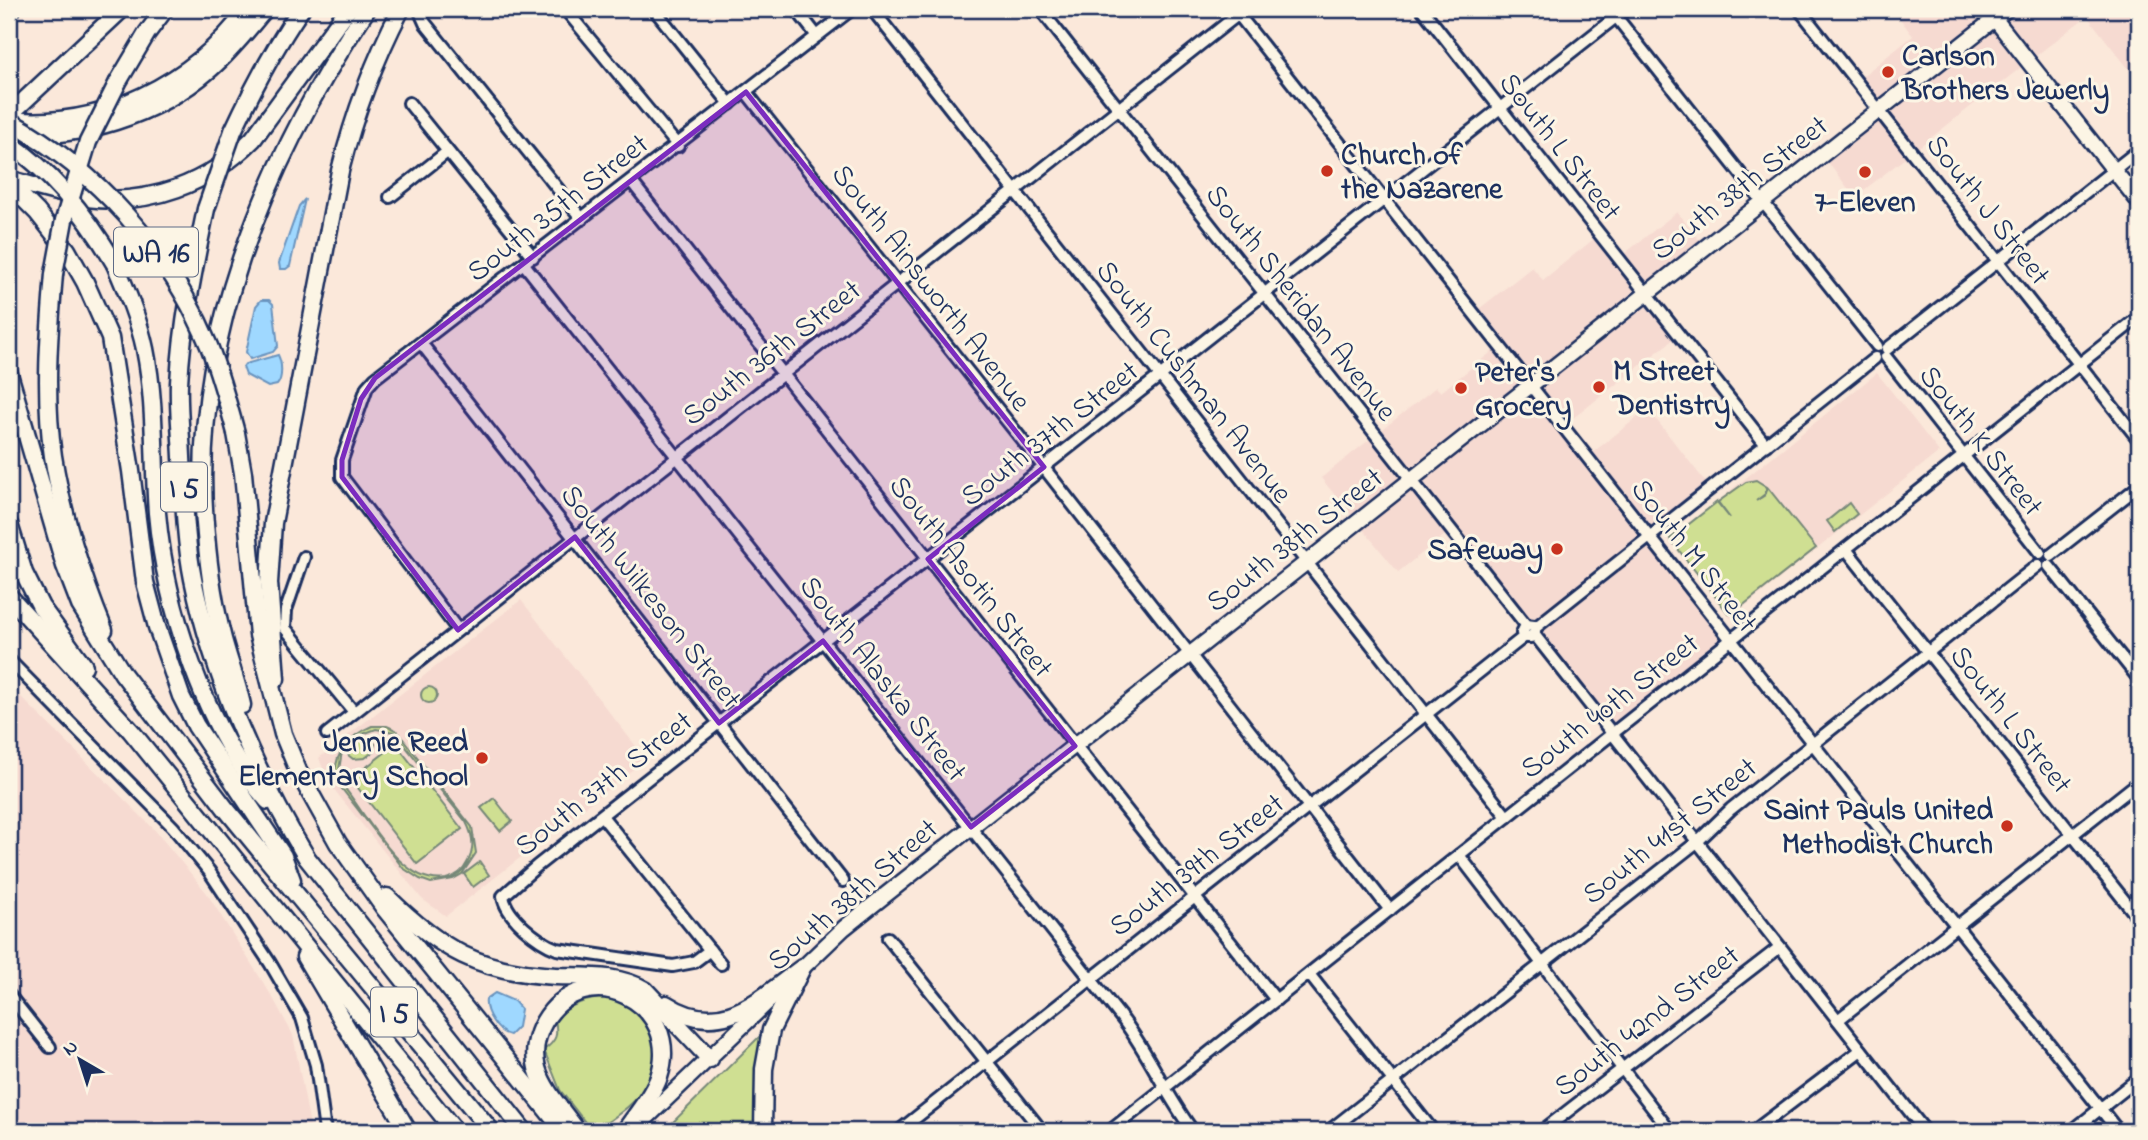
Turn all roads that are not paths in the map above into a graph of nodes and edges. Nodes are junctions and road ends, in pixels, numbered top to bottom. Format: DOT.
graph roads {
  1 [pos="122,9"];
  2 [pos="165,9"];
  3 [pos="248,9"];
  4 [pos="265,9"];
  5 [pos="301,9"];
  6 [pos="348,9"];
  7 [pos="367,9"];
  8 [pos="401,9"];
  9 [pos="565,9"];
  10 [pos="654,9"];
  11 [pos="796,9"];
  12 [pos="852,9"];
  13 [pos="872,9"];
  14 [pos="1040,9"];
  15 [pos="1422,9"];
  16 [pos="1626,9"];
  17 [pos="1799,9"];
  18 [pos="2007,9"];
  19 [pos="421,10"];
  20 [pos="1239,11"];
  21 [pos="1613,13"];
  22 [pos="1991,14"];
  23 [pos="817,36"];
  24 [pos="746,92"];
  25 [pos="408,103"];
  26 [pos="730,104"];
  27 [pos="1500,108"];
  28 [pos="1119,109"];
  29 [pos="1879,110"];
  30 [pos="9,119"];
  31 [pos="9,135"];
  32 [pos="9,143"];
  33 [pos="678,146"];
  34 [pos="2139,150"];
  35 [pos="447,152"];
  36 [pos="2114,170"];
  37 [pos="631,181"];
  38 [pos="9,182"];
  39 [pos="1015,192"];
  40 [pos="390,197"];
  41 [pos="1384,200"];
  42 [pos="1763,202"];
  43 [pos="2139,202"];
  44 [pos="582,219"];
  45 [pos="528,260"];
  46 [pos="1999,261"];
  47 [pos="898,283"];
  48 [pos="1264,294"];
  49 [pos="1646,294"];
  50 [pos="2139,317"];
  51 [pos="421,343"];
  52 [pos="1881,353"];
  53 [pos="2080,364"];
  54 [pos="9,374"];
  55 [pos="782,374"];
  56 [pos="1161,377"];
  57 [pos="1531,385"];
  58 [pos="2139,440"];
  59 [pos="1766,445"];
  60 [pos="1963,456"];
  61 [pos="678,457"];
  62 [pos="1044,467"];
  63 [pos="1411,480"];
  64 [pos="2139,486"];
  65 [pos="9,524"];
  66 [pos="575,537"];
  67 [pos="1650,537"];
  68 [pos="1846,548"];
  69 [pos="304,557"];
  70 [pos="928,559"];
  71 [pos="2045,560"];
  72 [pos="1306,563"];
  73 [pos="9,596"];
  74 [pos="458,629"];
  75 [pos="1530,631"];
  76 [pos="824,641"];
  77 [pos="1730,641"];
  78 [pos="1928,652"];
  79 [pos="1190,655"];
  80 [pos="9,660"];
  81 [pos="123,674"];
  82 [pos="2139,679"];
  83 [pos="354,712"];
  84 [pos="1426,714"];
  85 [pos="719,723"];
  86 [pos="131,730"];
  87 [pos="283,733"];
  88 [pos="327,734"];
  89 [pos="1611,734"];
  90 [pos="1812,744"];
  91 [pos="1075,746"];
  92 [pos="253,756"];
  93 [pos="2139,782"];
  94 [pos="1309,806"];
  95 [pos="279,813"];
  96 [pos="601,816"];
  97 [pos="1507,817"];
  98 [pos="971,827"];
  99 [pos="2073,835"];
  100 [pos="1697,842"];
  101 [pos="1459,855"];
  102 [pos="237,860"];
  103 [pos="357,870"];
  104 [pos="843,881"];
  105 [pos="296,892"];
  106 [pos="1194,896"];
  107 [pos="1390,909"];
  108 [pos="2139,919"];
  109 [pos="1956,926"];
  110 [pos="888,938"];
  111 [pos="1780,947"];
  112 [pos="710,950"];
  113 [pos="722,964"];
  114 [pos="1542,965"];
  115 [pos="802,968"];
  116 [pos="1309,974"];
  117 [pos="1090,978"];
  118 [pos="645,990"];
  119 [pos="9,995"];
  120 [pos="1276,1000"];
  121 [pos="1838,1020"];
  122 [pos="50,1047"];
  123 [pos="1861,1050"];
  124 [pos="710,1059"];
  125 [pos="986,1061"];
  126 [pos="1621,1070"];
  127 [pos="2139,1078"];
  128 [pos="1394,1081"];
  129 [pos="1164,1088"];
  130 [pos="2101,1109"];
  131 [pos="325,1131"];
  132 [pos="408,1131"];
  133 [pos="455,1131"];
  134 [pos="491,1131"];
  135 [pos="524,1131"];
  136 [pos="564,1131"];
  137 [pos="577,1131"];
  138 [pos="625,1131"];
  139 [pos="633,1131"];
  140 [pos="763,1131"];
  141 [pos="899,1131"];
  142 [pos="1042,1131"];
  143 [pos="1110,1131"];
  144 [pos="1193,1131"];
  145 [pos="1329,1131"];
  146 [pos="1433,1131"];
  147 [pos="1542,1131"];
  148 [pos="1670,1131"];
  149 [pos="1754,1131"];
  150 [pos="1925,1131"];
  151 [pos="2072,1131"];
  152 [pos="2118,1131"];
  1 -- 30 [label="highway"];
  2 -- 81 [label="highway, I 5, bridge"];
  3 -- 30 [label="highway"];
  4 -- 31 [label="highway"];
  5 -- 92 [label="highway, I 5, bridge"];
  6 -- 38 [label="highway"];
  7 -- 92 [label="highway"];
  8 -- 87 [label="highway"];
  9 -- 33 [label="street"];
  10 -- 26 [label="street"];
  11 -- 23 [label="street"];
  12 -- 23 [label="street, South 35th Street"];
  13 -- 39 [label="street, South Cushman Avenue"];
  14 -- 28 [label="street, South Sheridan Avenue"];
  15 -- 27 [label="street, South L Street"];
  16 -- 21 [label="street, South 37th Street"];
  17 -- 29 [label="street, South J Street"];
  18 -- 22 [label="main road, South 38th Street"];
  19 -- 44 [label="street"];
  20 -- 28 [label="street, South 36th Street"];
  20 -- 41 [label="street, South M Street"];
  21 -- 27 [label="street, South 37th Street"];
  21 -- 42 [label="street, South K Street"];
  22 -- 29 [label="main road, South 38th Street"];
  22 -- 36 [label="main road"];
  23 -- 24 [label="street, South 35th Street"];
  24 -- 26 [label="street, South 35th Street"];
  24 -- 47 [label="street, South Ainsworth Avenue"];
  25 -- 35 [label="street, South Alaska Street"];
  26 -- 33 [label="street, South 35th Street"];
  27 -- 41 [label="street, South 37th Street"];
  27 -- 49 [label="street, South L Street"];
  28 -- 39 [label="street, South 36th Street"];
  28 -- 48 [label="street, South Sheridan Avenue"];
  29 -- 42 [label="main road, South 38th Street"];
  29 -- 46 [label="street, South J Street"];
  30 -- 87 [label="highway, WA 16, bridge"];
  32 -- 95 [label="highway, bridge"];
  33 -- 37 [label="street, South 35th Street"];
  34 -- 36 [label="street, South 39th Street"];
  35 -- 40 [label="street"];
  35 -- 45 [label="street, South Alaska Street"];
  36 -- 43 [label="main road"];
  36 -- 46 [label="street, South 39th Street"];
  37 -- 44 [label="street, South 35th Street"];
  37 -- 55 [label="street, South Asotin Street"];
  38 -- 105 [label="highway"];
  39 -- 47 [label="street, South 36th Street"];
  39 -- 56 [label="street, South Cushman Avenue"];
  41 -- 48 [label="street, South 37th Street"];
  41 -- 57 [label="street, South M Street"];
  42 -- 49 [label="main road, South 38th Street"];
  42 -- 52 [label="street, South K Street"];
  44 -- 45 [label="street, South 35th Street"];
  45 -- 51 [label="street, South 35th Street"];
  45 -- 61 [label="street, South Alaska Street"];
  46 -- 52 [label="street, South 39th Street"];
  46 -- 53 [label="street, South J Street"];
  47 -- 55 [label="street, South 36th Street"];
  47 -- 62 [label="street, South Ainsworth Avenue"];
  48 -- 56 [label="street, South 37th Street"];
  48 -- 63 [label="street, South Sheridan Avenue"];
  49 -- 57 [label="main road, South 38th Street"];
  49 -- 59 [label="street, South L Street"];
  50 -- 53 [label="street, South 40th Street"];
  51 -- 66 [label="street, South Wilkeson Street"];
  51 -- 74 [label="street, South 35th Street"];
  52 -- 59 [label="street, South 39th Street"];
  52 -- 60 [label="street, South K Street"];
  53 -- 58 [label="street, South J Street"];
  53 -- 60 [label="street, South 40th Street"];
  54 -- 81 [label="highway"];
  55 -- 61 [label="street, South 36th Street"];
  55 -- 70 [label="street, South Asotin Street"];
  56 -- 62 [label="street, South 37th Street"];
  56 -- 72 [label="street, South Cushman Avenue"];
  57 -- 63 [label="main road, South 38th Street"];
  57 -- 67 [label="street, South M Street"];
  59 -- 67 [label="street, South 39th Street"];
  60 -- 68 [label="street, South 40th Street"];
  60 -- 71 [label="street, South K Street"];
  61 -- 66 [label="street, South 36th Street"];
  61 -- 76 [label="street, South Alaska Street"];
  62 -- 70 [label="street, South 37th Street"];
  62 -- 79 [label="street, South Ainsworth Avenue"];
  63 -- 72 [label="main road, South 38th Street"];
  63 -- 75 [label="street, South Sheridan Avenue"];
  64 -- 71 [label="street, South 41st Street"];
  65 -- 86 [label="highway"];
  66 -- 74 [label="street, South 36th Street"];
  66 -- 85 [label="street, South Wilkeson Street"];
  67 -- 75 [label="street, South 39th Street"];
  67 -- 77 [label="street, South M Street"];
  68 -- 77 [label="street, South 40th Street"];
  68 -- 78 [label="street, South L Street"];
  69 -- 83 [label="street"];
  70 -- 76 [label="street, South 37th Street"];
  70 -- 91 [label="street, South Asotin Street"];
  71 -- 78 [label="street, South 41st Street"];
  71 -- 82 [label="street, South K Street"];
  72 -- 79 [label="main road, South 38th Street"];
  72 -- 84 [label="street, South Cushman Avenue"];
  73 -- 86 [label="highway"];
  74 -- 83 [label="street, South 36th Street"];
  75 -- 84 [label="street, South 39th Street"];
  75 -- 89 [label="street, South Sheridan Avenue"];
  76 -- 85 [label="street, South 37th Street"];
  76 -- 98 [label="street, South Alaska Street"];
  77 -- 89 [label="street, South 40th Street"];
  77 -- 90 [label="street, South M Street"];
  78 -- 90 [label="street, South 41st Street"];
  78 -- 99 [label="street, South L Street"];
  79 -- 91 [label="main road, South 38th Street"];
  79 -- 94 [label="street, South Ainsworth Avenue"];
  80 -- 131 [label="street"];
  81 -- 105 [label="highway, I 5"];
  83 -- 88 [label="street, South 36th Street"];
  84 -- 94 [label="street, South 39th Street"];
  84 -- 97 [label="street, South Cushman Avenue"];
  85 -- 96 [label="street, South 37th Street"];
  85 -- 104 [label="street, South Wilkeson Street"];
  86 -- 102 [label="highway"];
  87 -- 103 [label="highway"];
  89 -- 97 [label="street, South 40th Street"];
  89 -- 100 [label="street, South Sheridan Avenue"];
  90 -- 100 [label="street, South 41st Street"];
  90 -- 109 [label="street, South M Street"];
  91 -- 98 [label="main road, South 38th Street"];
  91 -- 106 [label="street, South Asotin Street"];
  92 -- 95 [label="highway, I 5"];
  93 -- 99 [label="street"];
  94 -- 106 [label="street, South 39th Street"];
  94 -- 107 [label="street, South Ainsworth Avenue"];
  95 -- 135 [label="highway, I 5"];
  96 -- 112 [label="street"];
  96 -- 112 [label="street, South 37th Street"];
  97 -- 101 [label="street, South 40th Street"];
  98 -- 115 [label="main road, South 38th Street"];
  98 -- 117 [label="street, South Alaska Street"];
  99 -- 108 [label="street, South L Street"];
  99 -- 109 [label="street"];
  100 -- 111 [label="street, South Sheridan Avenue"];
  100 -- 114 [label="street, South 41st Street"];
  101 -- 107 [label="street, South 40th Street"];
  101 -- 114 [label="street"];
  102 -- 132 [label="highway"];
  102 -- 133 [label="highway"];
  103 -- 118 [label="highway"];
  103 -- 136 [label="highway"];
  105 -- 134 [label="highway, I 5"];
  106 -- 117 [label="street, South 39th Street"];
  106 -- 120 [label="street, South Asotin Street"];
  107 -- 116 [label="street, South 40th Street"];
  109 -- 121 [label="street"];
  109 -- 130 [label="street, South M Street"];
  110 -- 125 [label="street"];
  111 -- 121 [label="street, South Sheridan Avenue"];
  111 -- 126 [label="street, South 42nd Street"];
  112 -- 113 [label="street"];
  114 -- 126 [label="street"];
  114 -- 128 [label="street, South 41st Street"];
  115 -- 118 [label="highway"];
  115 -- 124 [label="main road, South 38th Street"];
  115 -- 140 [label="highway"];
  116 -- 120 [label="street, South 40th Street"];
  116 -- 128 [label="street"];
  117 -- 125 [label="street, South 39th Street"];
  117 -- 129 [label="street, South Alaska Street"];
  118 -- 124 [label="highway"];
  119 -- 122 [label="street"];
  120 -- 129 [label="street, South 40th Street"];
  121 -- 123 [label="street, South Sheridan Avenue"];
  123 -- 149 [label="street"];
  123 -- 150 [label="street, South Sheridan Avenue"];
  124 -- 139 [label="main road, South 38th Street"];
  125 -- 141 [label="street, South 39th Street"];
  125 -- 142 [label="street"];
  126 -- 147 [label="street, South 42nd Street"];
  126 -- 148 [label="street"];
  127 -- 130 [label="street"];
  128 -- 145 [label="street, South 41st Street"];
  128 -- 146 [label="street"];
  129 -- 143 [label="street, South 40th Street"];
  129 -- 144 [label="street, South Alaska Street"];
  130 -- 151 [label="street"];
  130 -- 152 [label="street, South M Street"];
  137 -- 138 [label="highway"];
}
